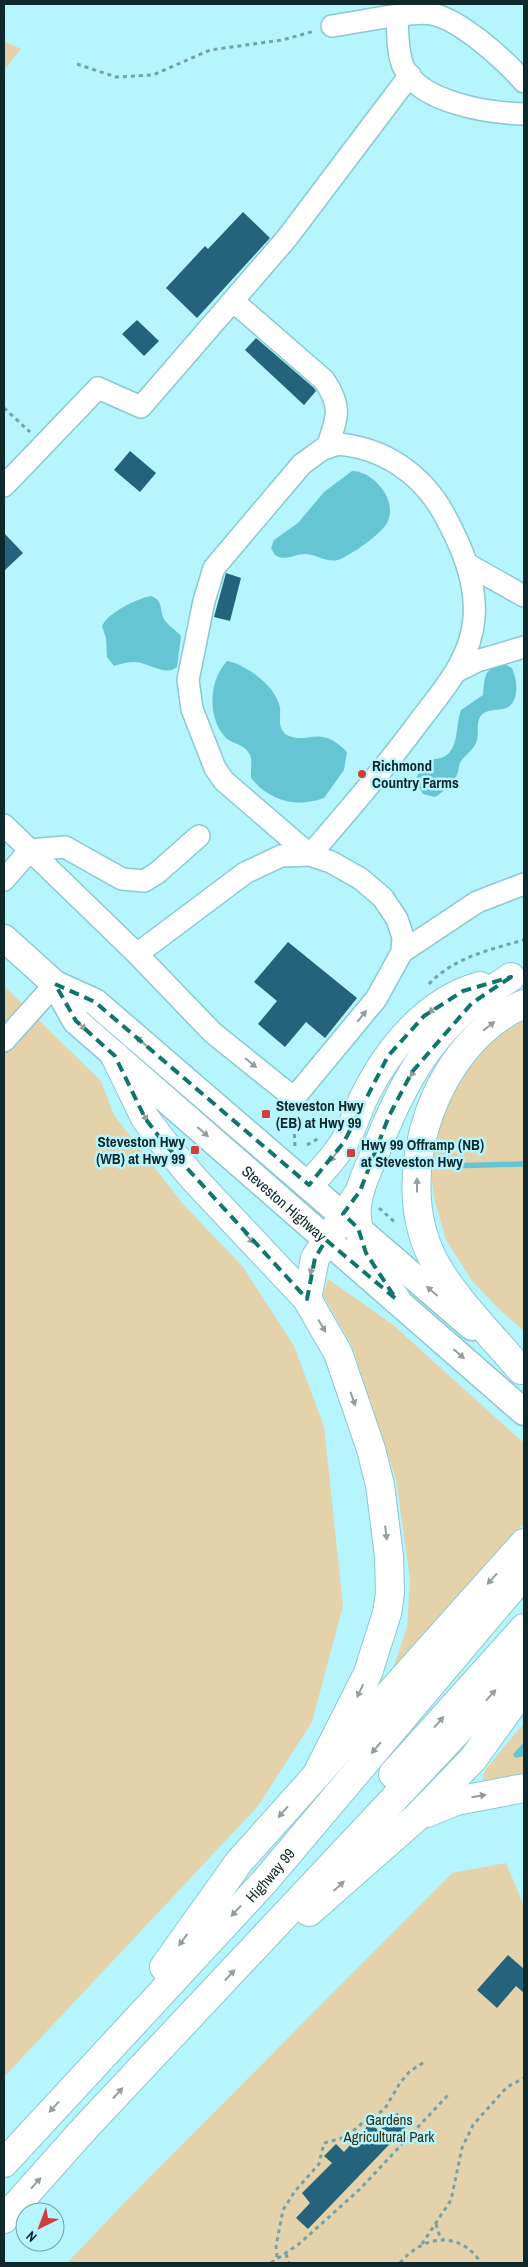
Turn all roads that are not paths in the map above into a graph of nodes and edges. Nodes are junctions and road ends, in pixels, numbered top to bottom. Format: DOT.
graph roads {
  1 [pos="397,16"];
  2 [pos="332,26"];
  3 [pos="410,75"];
  4 [pos="524,82"];
  5 [pos="524,114"];
  6 [pos="233,301"];
  7 [pos="327,448"];
  8 [pos="4,486"];
  9 [pos="467,564"];
  10 [pos="524,596"];
  11 [pos="524,647"];
  12 [pos="457,671"];
  13 [pos="4,826"];
  14 [pos="199,836"];
  15 [pos="30,850"];
  16 [pos="310,855"];
  17 [pos="4,880"];
  18 [pos="524,884"];
  19 [pos="4,938"];
  20 [pos="402,945"];
  21 [pos="137,954"];
  22 [pos="518,975"];
  23 [pos="55,984"];
  24 [pos="524,1004"];
  25 [pos="4,1042"];
  26 [pos="115,1056"];
  27 [pos="309,1185"];
  28 [pos="350,1221"];
  29 [pos="326,1240"];
  30 [pos="306,1299"];
  31 [pos="396,1299"];
  32 [pos="523,1371"];
  33 [pos="524,1412"];
  34 [pos="524,1543"];
  35 [pos="524,1574"];
  36 [pos="524,1598"];
  37 [pos="524,1628"];
  38 [pos="524,1657"];
  39 [pos="524,1688"];
  40 [pos="408,1711"];
  41 [pos="316,1776"];
  42 [pos="524,1788"];
  43 [pos="416,1817"];
  44 [pos="302,1897"];
  45 [pos="258,1946"];
  46 [pos="99,2058"];
  47 [pos="4,2163"];
  48 [pos="4,2219"];
  1 -- 2 [label="lane"];
  1 -- 3 [label="lane"];
  1 -- 4 [label="lane"];
  3 -- 5 [label="lane"];
  3 -- 6 [label="lane"];
  6 -- 7 [label="lane"];
  6 -- 8 [label="lane"];
  7 -- 9 [label="lane"];
  7 -- 16 [label="lane"];
  9 -- 10 [label="lane"];
  9 -- 12 [label="lane"];
  11 -- 12 [label="lane"];
  12 -- 16 [label="lane"];
  13 -- 15 [label="lane"];
  14 -- 15 [label="lane"];
  15 -- 17 [label="lane"];
  15 -- 21 [label="lane"];
  16 -- 20 [label="lane"];
  16 -- 21 [label="lane"];
  18 -- 20 [label="lane"];
  19 -- 23 [label="main road, Steveston Highway"];
  21 -- 20 [label="lane, one-way"];
  22 -- 27 [label="highway, one-way"];
  22 -- 28 [label="highway, one-way"];
  23 -- 25 [label="lane"];
  23 -- 26 [label="main road, Steveston Highway, one-way"];
  27 -- 23 [label="main road, Steveston Highway, one-way"];
  32 -- 24 [label="highway, one-way"];
  26 -- 29 [label="main road, Steveston Highway, one-way"];
  26 -- 30 [label="highway, one-way"];
  27 -- 28 [label="main road, Steveston Highway"];
  28 -- 29 [label="highway"];
  28 -- 31 [label="highway"];
  32 -- 28 [label="main road, Steveston Highway, one-way"];
  29 -- 30 [label="highway, one-way"];
  29 -- 31 [label="main road, Steveston Highway"];
  30 -- 41 [label="highway, one-way"];
  31 -- 33 [label="main road, Steveston Highway, one-way"];
  34 -- 41 [label="highway, one-way"];
  35 -- 40 [label="highway, Highway 99"];
  36 -- 40 [label="highway"];
  44 -- 37 [label="highway, one-way"];
  44 -- 38 [label="highway, one-way"];
  39 -- 43 [label="highway"];
  40 -- 46 [label="highway, Highway 99, one-way"];
  41 -- 46 [label="highway, one-way"];
  43 -- 42 [label="highway, one-way"];
  45 -- 43 [label="highway, one-way"];
  44 -- 45 [label="highway"];
  48 -- 45 [label="highway, one-way"];
  46 -- 47 [label="highway, Highway 99, one-way"];
}
